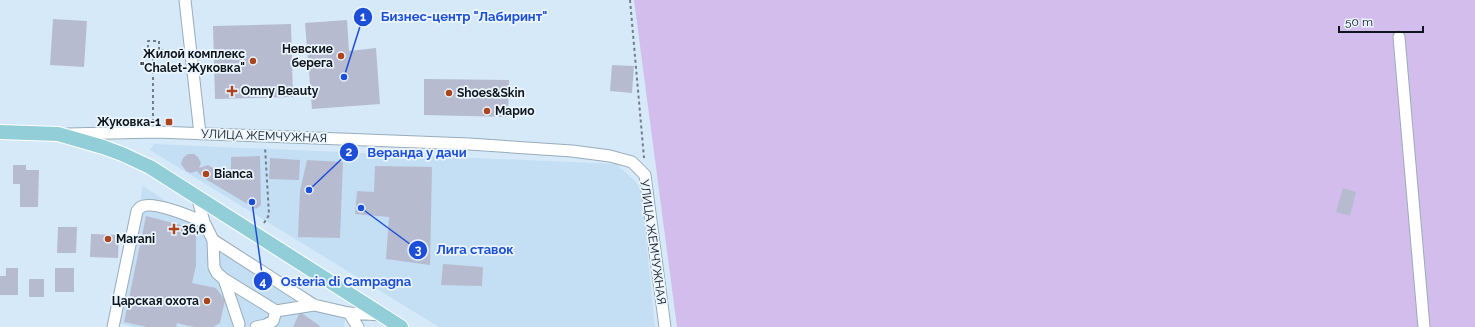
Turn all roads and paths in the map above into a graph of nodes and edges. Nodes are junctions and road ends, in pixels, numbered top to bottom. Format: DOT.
graph roads {
  1 [pos="184,0"];
  2 [pos="630,0"];
  3 [pos="1399,37"];
  4 [pos="153,50"];
  5 [pos="159,50"];
  6 [pos="191,55"];
  7 [pos="152,120"];
  8 [pos="0,132"];
  9 [pos="58,134"];
  10 [pos="200,134"];
  11 [pos="264,136"];
  12 [pos="645,175"];
  13 [pos="197,196"];
  14 [pos="204,222"];
  15 [pos="264,223"];
  16 [pos="213,240"];
  17 [pos="224,279"];
  18 [pos="314,305"];
  19 [pos="276,311"];
  20 [pos="349,314"];
  21 [pos="382,315"];
  22 [pos="236,325"];
  23 [pos="113,327"];
  24 [pos="255,327"];
  25 [pos="358,327"];
  26 [pos="400,327"];
  27 [pos="665,327"];
  28 [pos="1424,327"];
  1 -- 6 [label="street"];
  2 -- 12 [label="path"];
  3 -- 28 [label="street"];
  4 -- 5 [label="path"];
  4 -- 5 [label="path"];
  4 -- 7 [label="path"];
  5 -- 6 [label="path"];
  6 -- 10 [label="street"];
  8 -- 9 [label="main road"];
  9 -- 10 [label="street, УЛИЦА ЖЕМЧУЖНАЯ"];
  9 -- 13 [label="main road"];
  10 -- 11 [label="street, УЛИЦА ЖЕМЧУЖНАЯ"];
  11 -- 12 [label="street, УЛИЦА ЖЕМЧУЖНАЯ"];
  11 -- 15 [label="path"];
  12 -- 27 [label="street, УЛИЦА ЖЕМЧУЖНАЯ"];
  13 -- 14 [label="street"];
  13 -- 21 [label="main road"];
  14 -- 16 [label="street"];
  14 -- 23 [label="street"];
  16 -- 17 [label="street"];
  16 -- 18 [label="street"];
  17 -- 19 [label="street"];
  17 -- 22 [label="street"];
  18 -- 19 [label="street"];
  18 -- 20 [label="street"];
  19 -- 24 [label="street"];
  20 -- 21 [label="street"];
  20 -- 25 [label="street"];
  21 -- 26 [label="main road"];
  22 -- 24 [label="street"];
}
